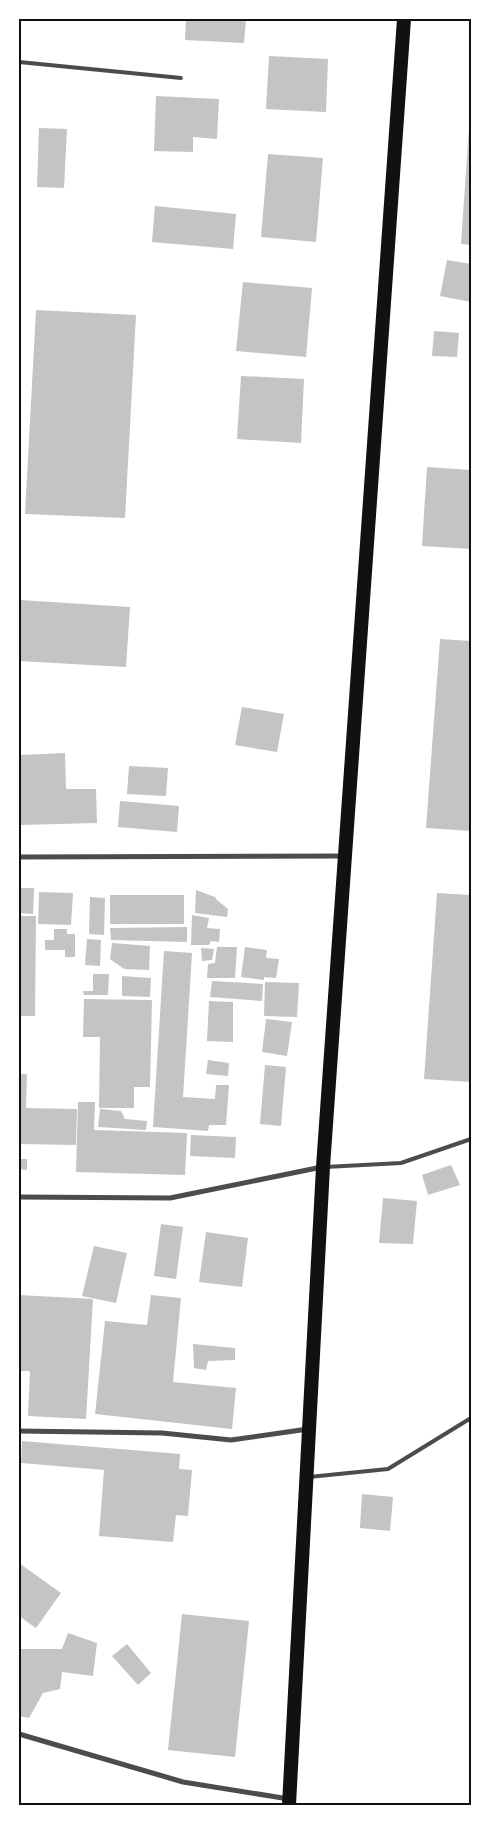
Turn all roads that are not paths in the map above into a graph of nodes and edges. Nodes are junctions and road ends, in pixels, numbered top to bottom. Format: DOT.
graph roads {
  1 [pos="404,19"];
  2 [pos="19,62"];
  3 [pos="181,78"];
  4 [pos="345,856"];
  5 [pos="19,857"];
  6 [pos="471,1139"];
  7 [pos="323,1167"];
  8 [pos="19,1197"];
  9 [pos="471,1418"];
  10 [pos="309,1429"];
  11 [pos="19,1431"];
  12 [pos="306,1477"];
  13 [pos="19,1734"];
  14 [pos="289,1802"];
  1 -- 4 [label="highway"];
  2 -- 3 [label="lane"];
  4 -- 5 [label="street"];
  4 -- 7 [label="highway"];
  6 -- 7 [label="lane"];
  7 -- 8 [label="street"];
  7 -- 10 [label="highway"];
  9 -- 12 [label="lane"];
  10 -- 11 [label="street"];
  10 -- 12 [label="highway"];
  12 -- 14 [label="highway"];
  13 -- 14 [label="street"];
}
